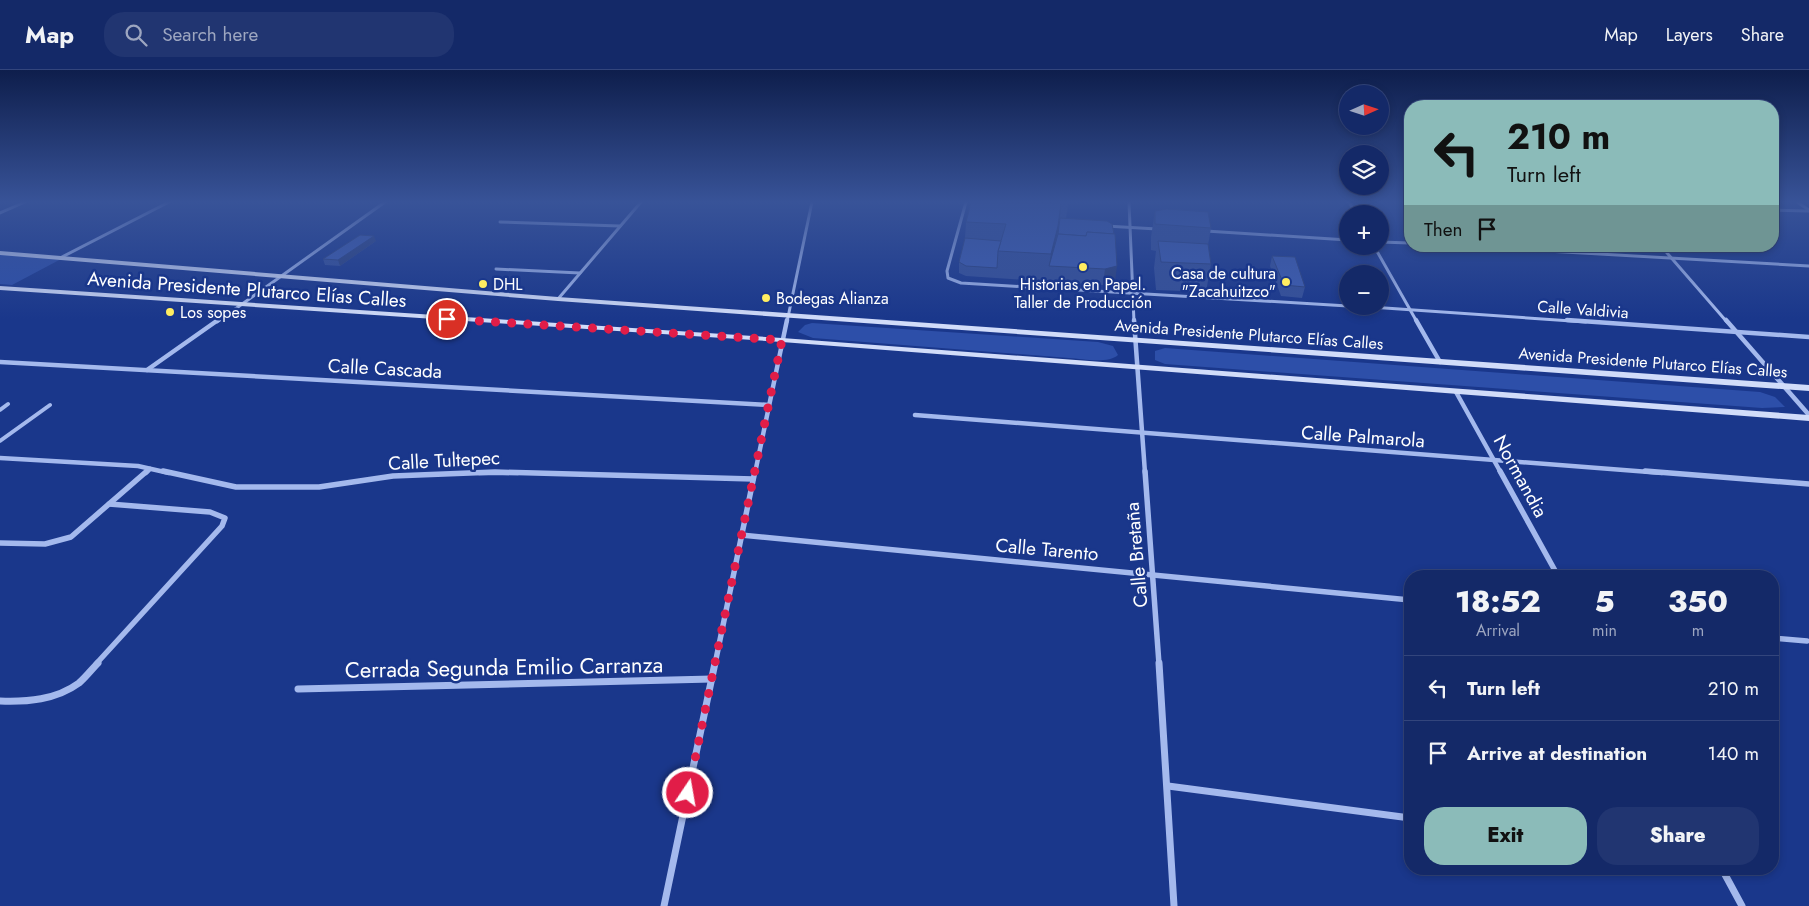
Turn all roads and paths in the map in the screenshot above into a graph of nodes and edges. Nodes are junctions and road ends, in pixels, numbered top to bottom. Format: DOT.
graph roads {
  1 [pos="93,241"];
  2 [pos="331,241"];
  3 [pos="607,241"];
  4 [pos="803,241"];
  5 [pos="955,241"];
  6 [pos="1130,241"];
  7 [pos="1389,242"];
  8 [pos="1404,243"];
  9 [pos="1566,252"];
  10 [pos="1666,252"];
  11 [pos="0,253"];
  12 [pos="1379,255"];
  13 [pos="60,258"];
  14 [pos="1672,258"];
  15 [pos="1809,266"];
  16 [pos="496,269"];
  17 [pos="580,273"];
  18 [pos="282,276"];
  19 [pos="0,288"];
  20 [pos="1133,293"];
  21 [pos="558,299"];
  22 [pos="239,305"];
  23 [pos="1339,305"];
  24 [pos="1389,308"];
  25 [pos="1408,309"];
  26 [pos="787,316"];
  27 [pos="1738,332"];
  28 [pos="1809,337"];
  29 [pos="782,340"];
  30 [pos="1135,341"];
  31 [pos="0,362"];
  32 [pos="1440,362"];
  33 [pos="1136,367"];
  34 [pos="147,370"];
  35 [pos="1784,386"];
  36 [pos="1809,388"];
  37 [pos="1456,392"];
  38 [pos="8,404"];
  39 [pos="50,405"];
  40 [pos="769,405"];
  41 [pos="0,410"];
  42 [pos="915,415"];
  43 [pos="1809,416"];
  44 [pos="1140,433"];
  45 [pos="0,441"];
  46 [pos="0,458"];
  47 [pos="1494,461"];
  48 [pos="150,469"];
  49 [pos="753,480"];
  50 [pos="1809,484"];
  51 [pos="110,504"];
  52 [pos="742,535"];
  53 [pos="0,543"];
  54 [pos="1555,570"];
  55 [pos="1154,574"];
  56 [pos="1404,599"];
  57 [pos="1779,639"];
  58 [pos="1807,641"];
  59 [pos="712,679"];
  60 [pos="298,689"];
  61 [pos="0,702"];
  62 [pos="1168,786"];
  63 [pos="1404,817"];
  64 [pos="1725,875"];
  65 [pos="664,906"];
  66 [pos="1174,906"];
  67 [pos="1742,906"];
  1 -- 13 [label="street"];
  2 -- 18 [label="street"];
  3 -- 17 [label="street"];
  4 -- 26 [label="street"];
  5 -- 20 [label="street"];
  6 -- 20 [label="street, Calle Bretaña"];
  7 -- 8 [label="street"];
  9 -- 14 [label="street"];
  10 -- 14 [label="street"];
  11 -- 13 [label="main road, Avenida Presidente Plutarco Elías Calles"];
  12 -- 25 [label="street"];
  13 -- 18 [label="main road, Avenida Presidente Plutarco Elías Calles"];
  14 -- 15 [label="street"];
  14 -- 27 [label="street"];
  16 -- 17 [label="street"];
  17 -- 21 [label="street"];
  18 -- 21 [label="main road, Avenida Presidente Plutarco Elías Calles"];
  18 -- 22 [label="street"];
  19 -- 22 [label="main road, Avenida Presidente Plutarco Elías Calles"];
  20 -- 23 [label="street"];
  20 -- 30 [label="street, Calle Bretaña"];
  21 -- 26 [label="main road, Avenida Presidente Plutarco Elías Calles"];
  22 -- 29 [label="main road, Avenida Presidente Plutarco Elías Calles"];
  22 -- 34 [label="street"];
  24 -- 25 [label="street, Calle Valdivia"];
  25 -- 27 [label="street, Calle Valdivia"];
  25 -- 32 [label="street"];
  26 -- 29 [label="street"];
  26 -- 30 [label="main road, Avenida Presidente Plutarco Elías Calles"];
  27 -- 28 [label="street, Calle Valdivia"];
  27 -- 35 [label="street"];
  29 -- 33 [label="main road, Avenida Presidente Plutarco Elías Calles"];
  29 -- 40 [label="street"];
  30 -- 32 [label="main road, Avenida Presidente Plutarco Elías Calles"];
  30 -- 33 [label="street, Calle Bretaña"];
  31 -- 34 [label="street, Calle Cascada"];
  32 -- 35 [label="main road, Avenida Presidente Plutarco Elías Calles"];
  33 -- 37 [label="main road, Avenida Presidente Plutarco Elías Calles"];
  33 -- 44 [label="street, Calle Bretaña"];
  34 -- 40 [label="street, Calle Cascada"];
  35 -- 36 [label="main road, Avenida Presidente Plutarco Elías Calles"];
  35 -- 43 [label="street"];
  37 -- 43 [label="main road, Avenida Presidente Plutarco Elías Calles"];
  37 -- 47 [label="street, Normandia"];
  38 -- 41 [label="street"];
  39 -- 45 [label="street"];
  40 -- 49 [label="street"];
  42 -- 44 [label="street, Calle Palmarola"];
  44 -- 47 [label="street, Calle Palmarola"];
  44 -- 55 [label="street, Calle Bretaña"];
  46 -- 48 [label="street, Calle Tultepec"];
  47 -- 50 [label="street, Calle Palmarola"];
  47 -- 54 [label="street, Normandia"];
  48 -- 49 [label="street, Calle Tultepec"];
  48 -- 51 [label="street"];
  49 -- 52 [label="street"];
  51 -- 53 [label="street"];
  51 -- 61 [label="street"];
  52 -- 55 [label="street, Calle Tarento"];
  52 -- 59 [label="street"];
  55 -- 56 [label="street, Calle Tarento"];
  55 -- 62 [label="street, Calle Bretaña"];
  57 -- 58 [label="street"];
  59 -- 60 [label="street, Cerrada Segunda Emilio Carranza"];
  59 -- 65 [label="street"];
  62 -- 63 [label="street"];
  62 -- 66 [label="street, Calle Bretaña"];
  64 -- 67 [label="street"];
}
